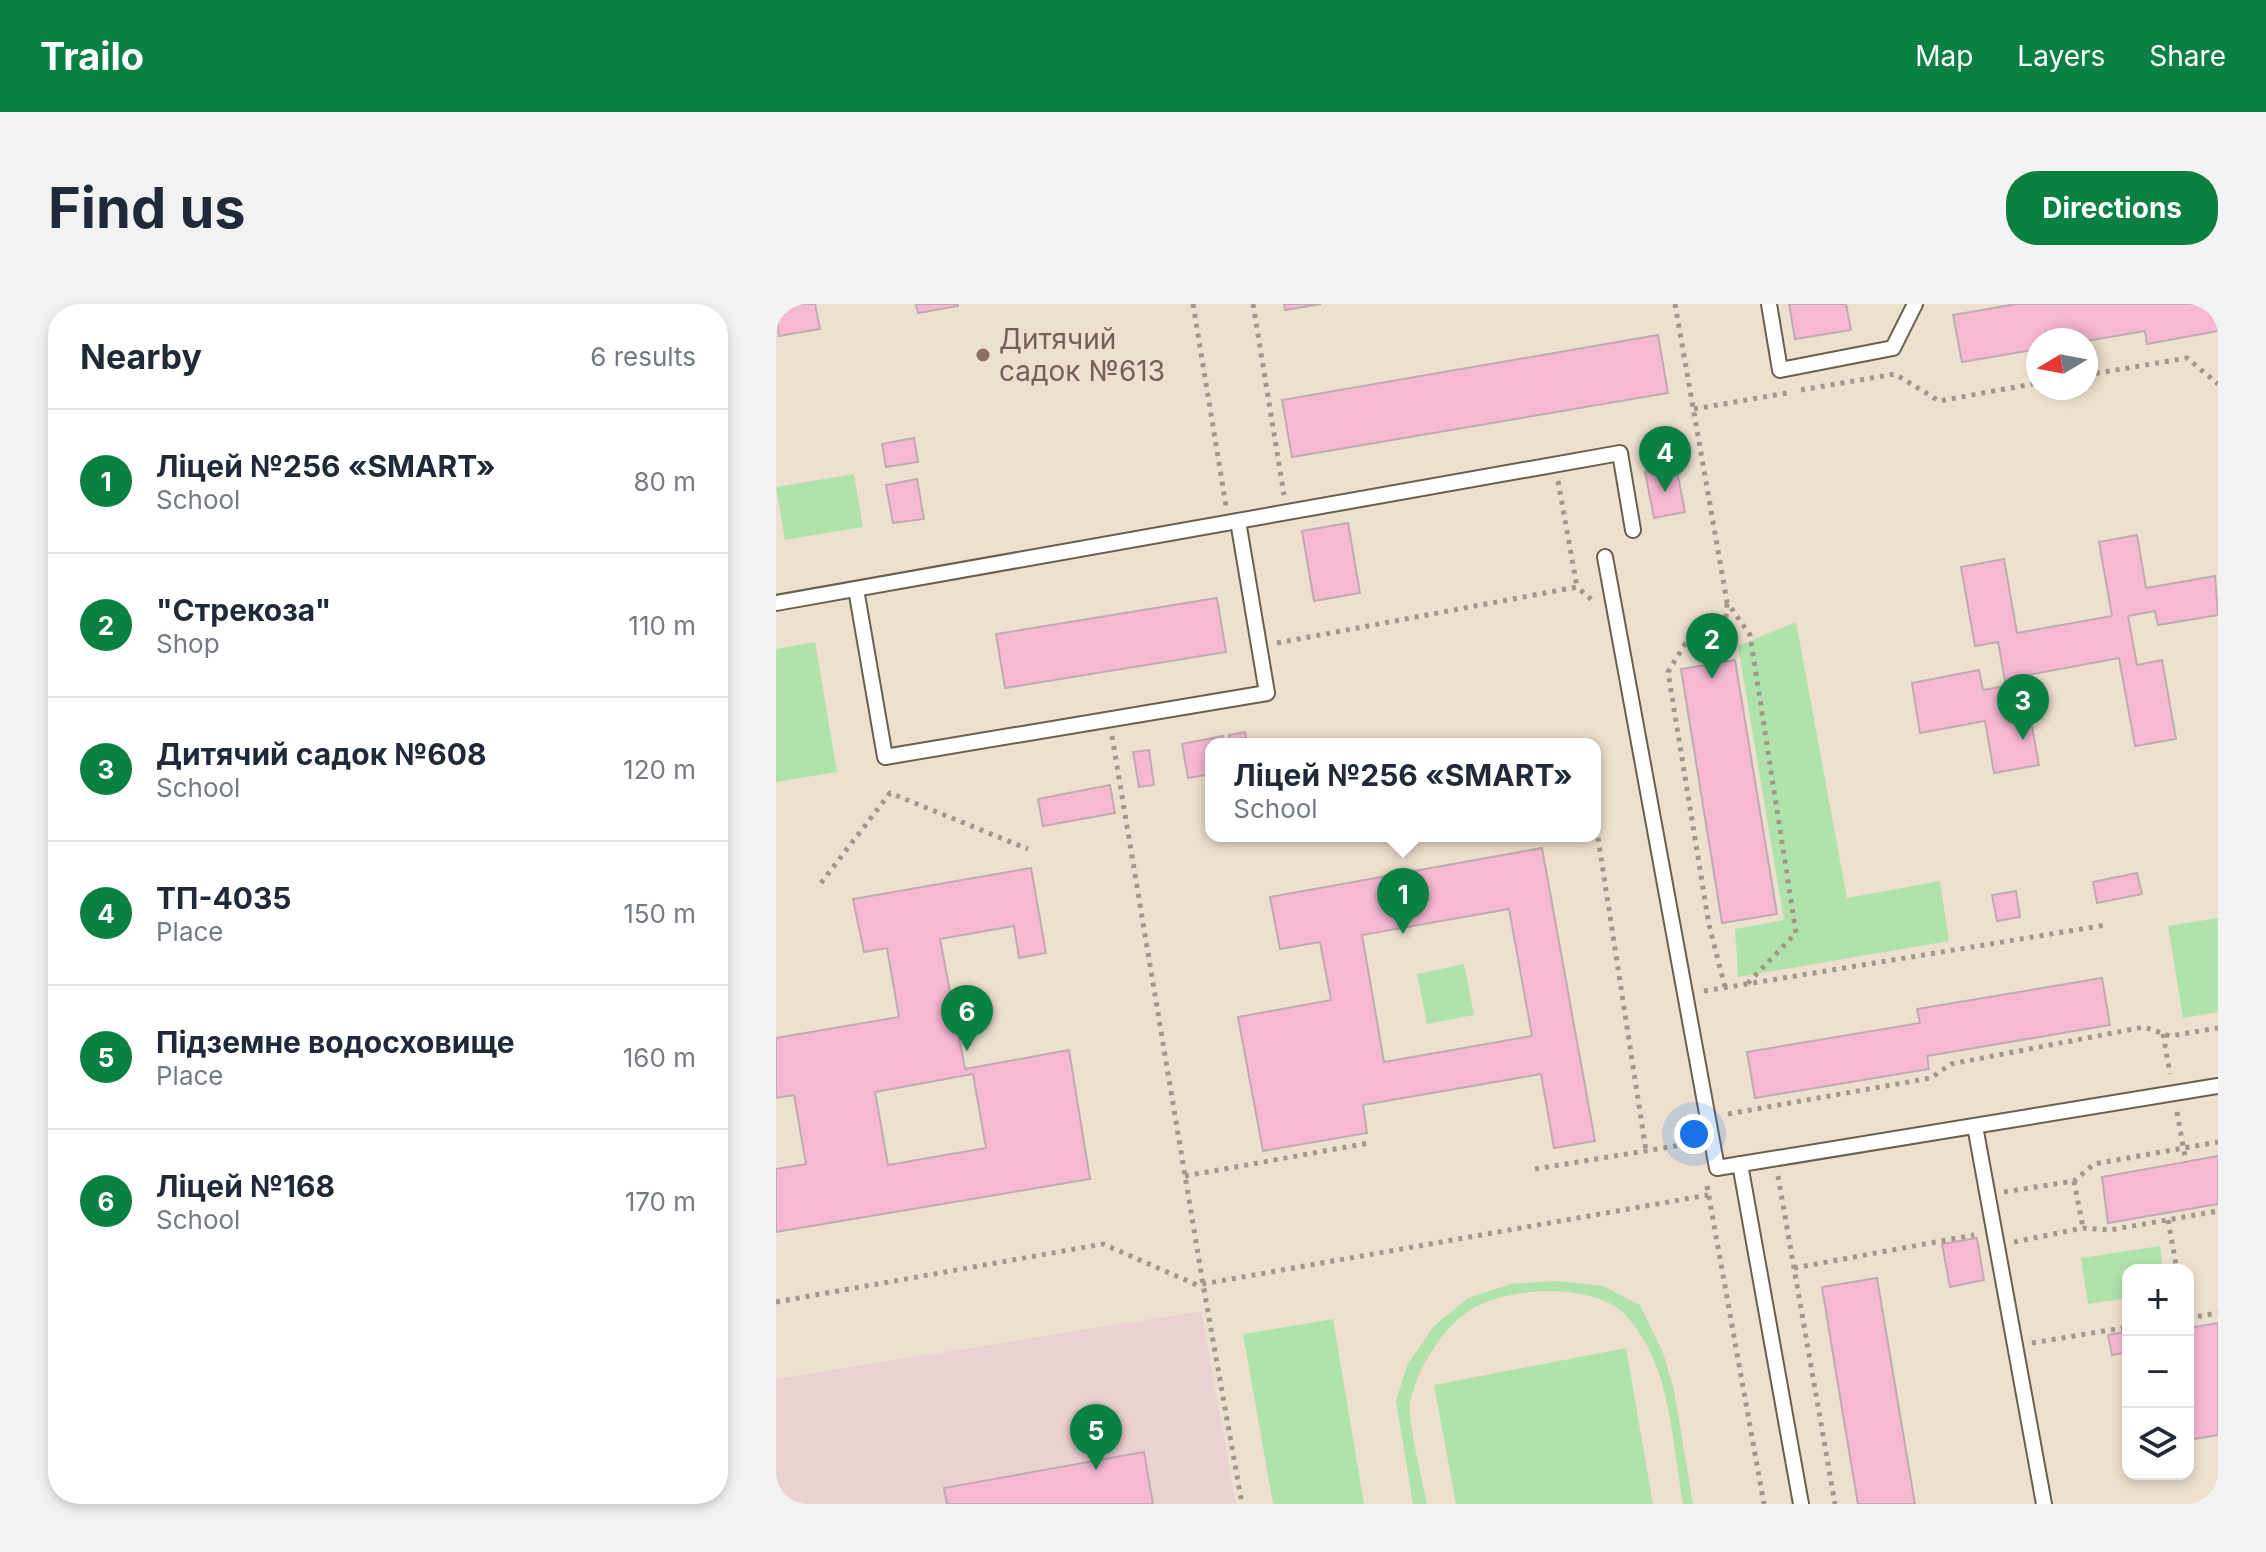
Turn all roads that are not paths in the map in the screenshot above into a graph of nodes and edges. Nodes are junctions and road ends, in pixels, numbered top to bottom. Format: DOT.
graph roads {
  1 [pos="1769,304"];
  2 [pos="1915,304"];
  3 [pos="1234,522"];
  4 [pos="1633,530"];
  5 [pos="1605,557"];
  6 [pos="856,589"];
  7 [pos="776,603"];
  8 [pos="2218,1086"];
  9 [pos="1975,1126"];
  10 [pos="1740,1164"];
  11 [pos="1801,1504"];
  12 [pos="2044,1504"];
  1 -- 2 [label="lane"];
  3 -- 4 [label="lane"];
  3 -- 6 [label="lane"];
  3 -- 6 [label="lane"];
  5 -- 10 [label="lane"];
  6 -- 7 [label="lane"];
  8 -- 9 [label="lane"];
  9 -- 10 [label="lane"];
  9 -- 12 [label="lane"];
  10 -- 11 [label="lane"];
}
